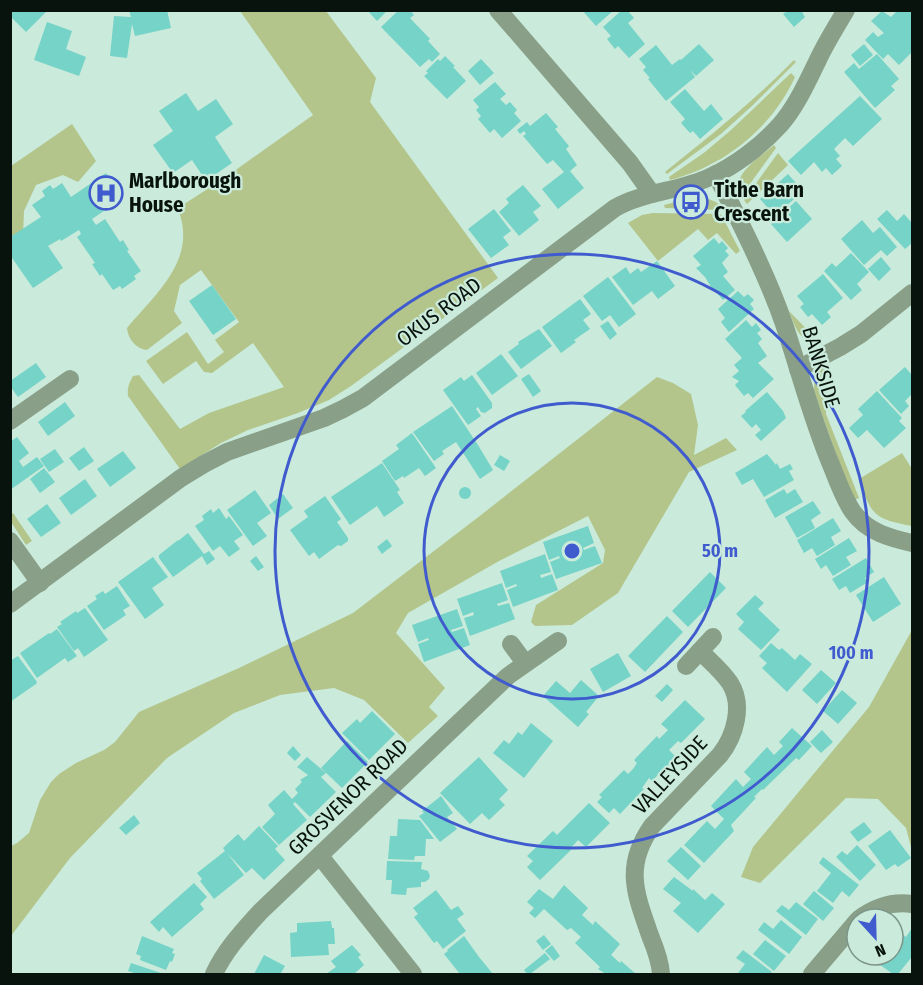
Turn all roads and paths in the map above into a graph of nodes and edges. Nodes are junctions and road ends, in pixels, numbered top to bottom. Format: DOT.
graph roads {
  1 [pos="498,10"];
  2 [pos="846,10"];
  3 [pos="716,174"];
  4 [pos="652,194"];
  5 [pos="912,293"];
  6 [pos="798,369"];
  7 [pos="70,379"];
  8 [pos="10,422"];
  9 [pos="10,541"];
  10 [pos="912,543"];
  11 [pos="40,583"];
  12 [pos="10,604"];
  13 [pos="713,637"];
  14 [pos="558,641"];
  15 [pos="512,644"];
  16 [pos="700,651"];
  17 [pos="525,663"];
  18 [pos="686,666"];
  19 [pos="320,856"];
  20 [pos="912,904"];
  21 [pos="879,907"];
  22 [pos="845,936"];
  23 [pos="214,975"];
  24 [pos="413,975"];
  25 [pos="661,975"];
  26 [pos="812,975"];
  1 -- 4 [label="street"];
  2 -- 3 [label="street, OKUS ROAD"];
  3 -- 4 [label="street, OKUS ROAD"];
  3 -- 6 [label="street, BANKSIDE"];
  4 -- 11 [label="street, OKUS ROAD"];
  5 -- 6 [label="street"];
  6 -- 10 [label="street, BANKSIDE"];
  7 -- 8 [label="street"];
  9 -- 11 [label="street"];
  11 -- 12 [label="street, OKUS ROAD"];
  13 -- 16 [label="street"];
  14 -- 17 [label="street, GROSVENOR ROAD"];
  15 -- 17 [label="street"];
  16 -- 18 [label="street"];
  16 -- 25 [label="street, VALLEYSIDE"];
  17 -- 19 [label="street, GROSVENOR ROAD"];
  19 -- 23 [label="street, GROSVENOR ROAD"];
  19 -- 24 [label="street"];
  20 -- 21 [label="street"];
  22 -- 26 [label="street"];
}
